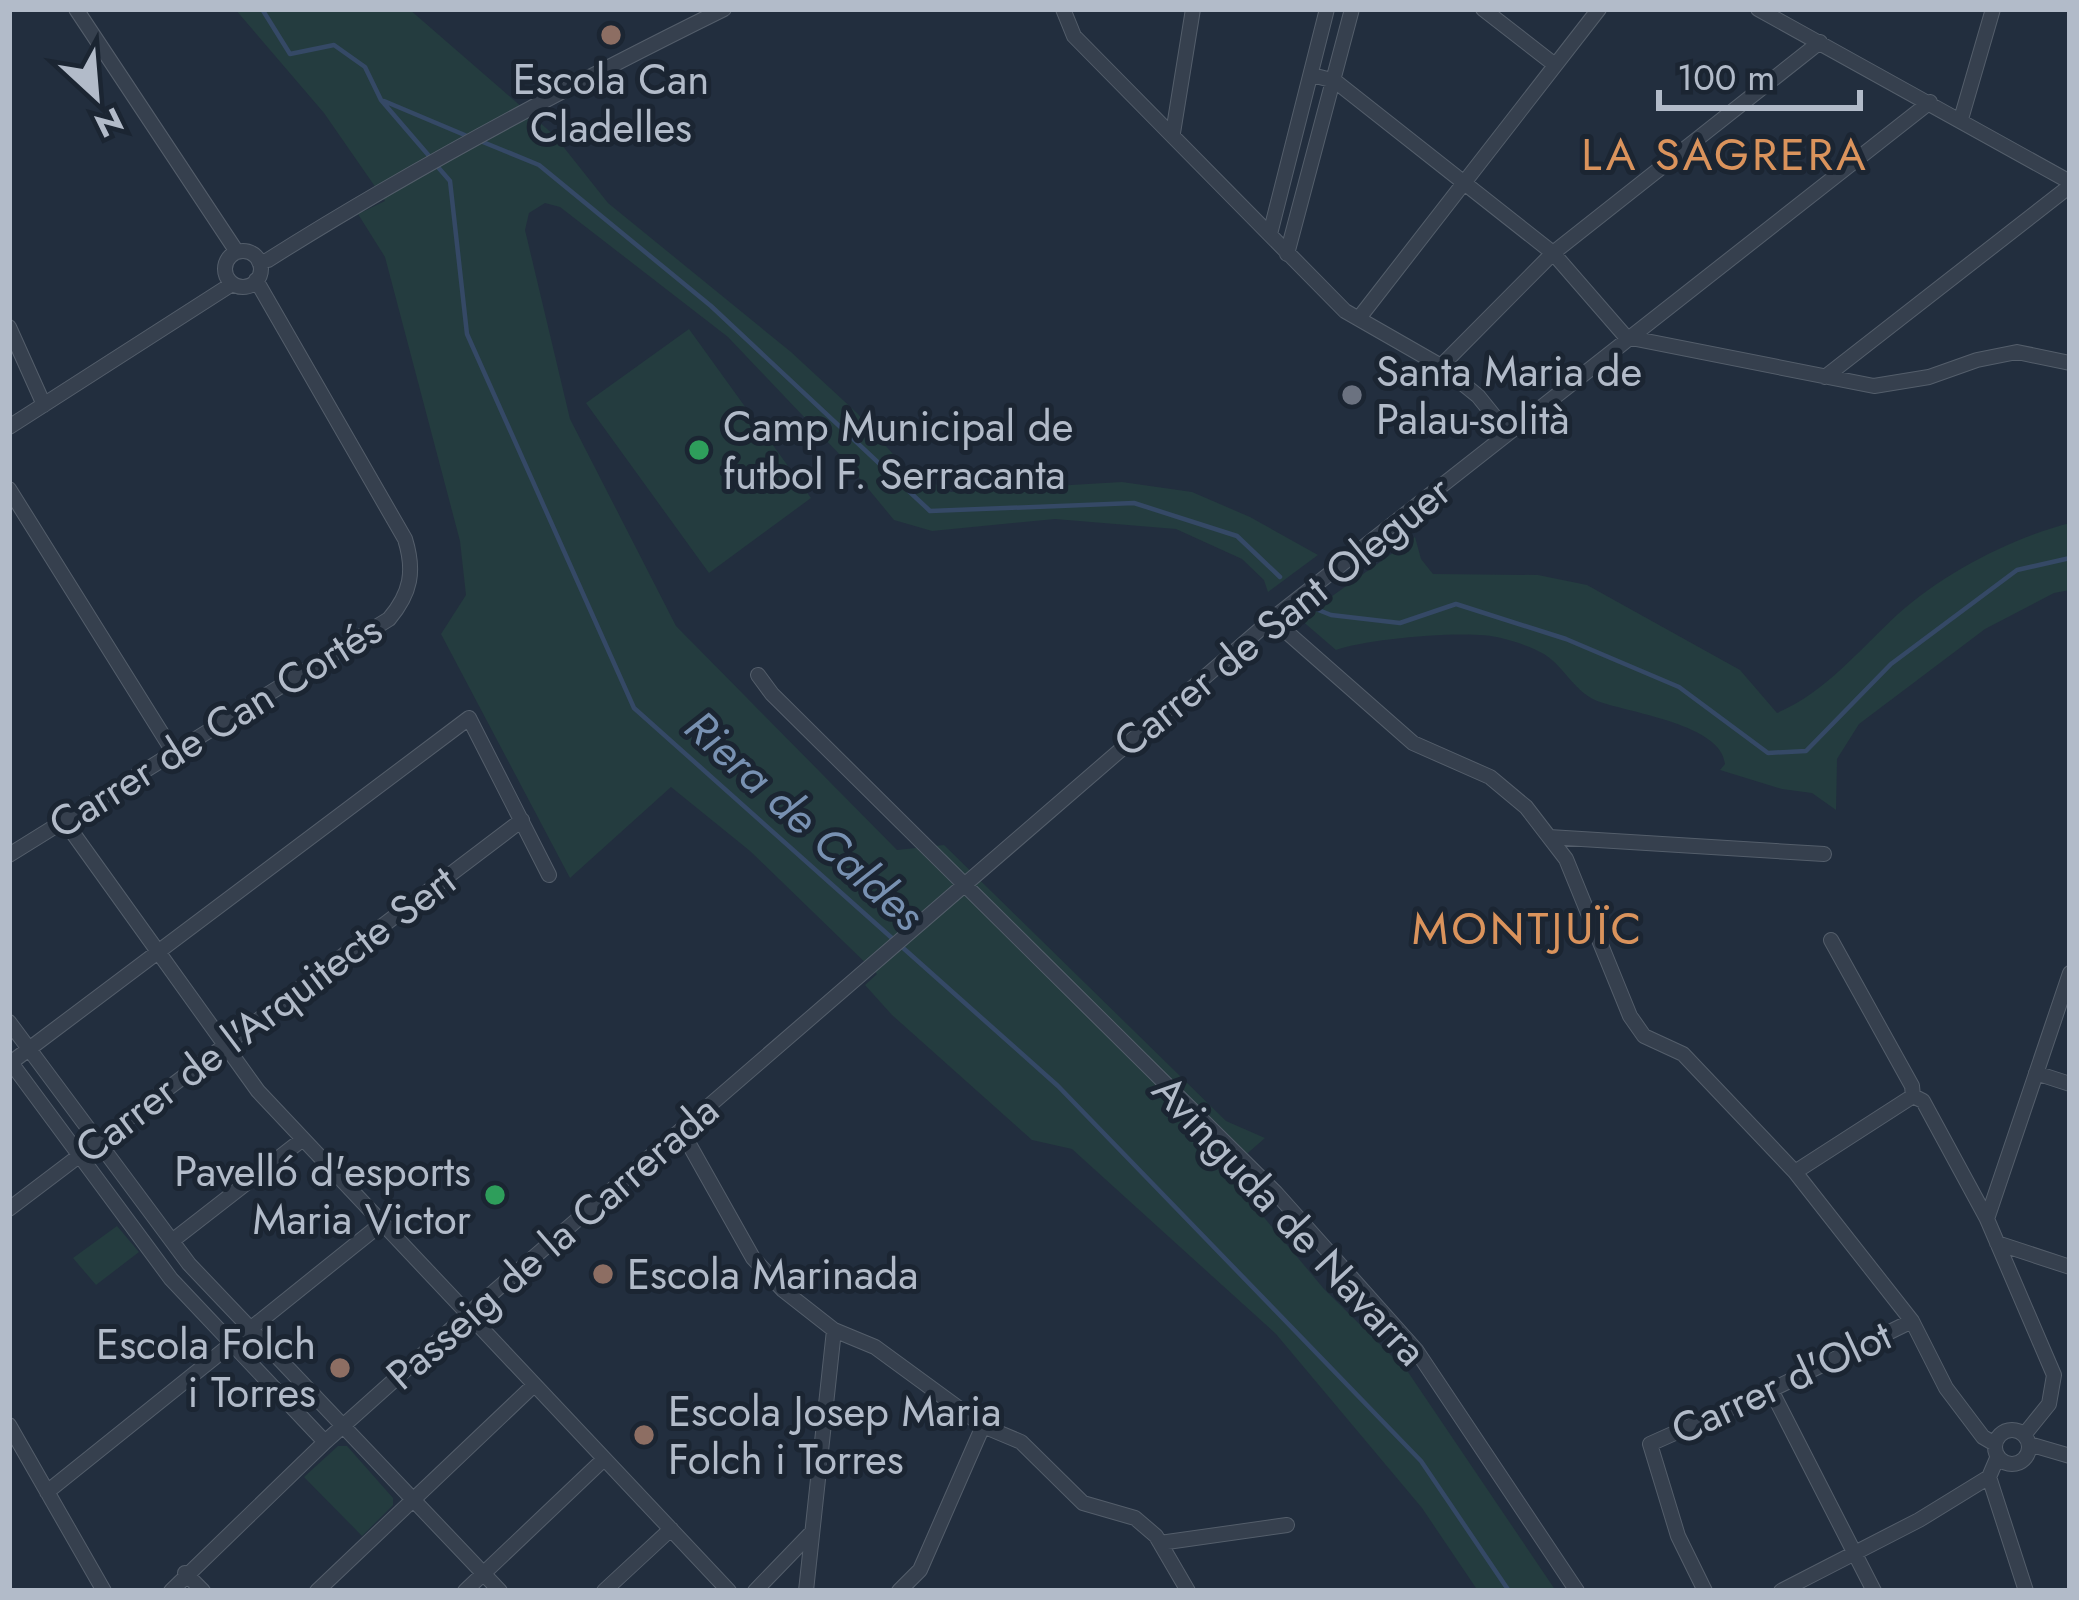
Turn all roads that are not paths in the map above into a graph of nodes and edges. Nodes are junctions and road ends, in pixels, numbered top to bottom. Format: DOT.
graph roads {
  1 [pos="76,9"];
  2 [pos="724,9"];
  3 [pos="1063,9"];
  4 [pos="1192,9"];
  5 [pos="1327,9"];
  6 [pos="1352,9"];
  7 [pos="1483,9"];
  8 [pos="1599,9"];
  9 [pos="1994,9"];
  10 [pos="1764,10"];
  11 [pos="1820,42"];
  12 [pos="1555,65"];
  13 [pos="1312,75"];
  14 [pos="1335,81"];
  15 [pos="1930,102"];
  16 [pos="1961,119"];
  17 [pos="1173,133"];
  18 [pos="1463,182"];
  19 [pos="2070,184"];
  20 [pos="1270,234"];
  21 [pos="237,252"];
  22 [pos="1552,253"];
  23 [pos="1287,254"];
  24 [pos="259,262"];
  25 [pos="256,280"];
  26 [pos="232,284"];
  27 [pos="1359,317"];
  28 [pos="9,327"];
  29 [pos="1626,337"];
  30 [pos="2070,363"];
  31 [pos="1441,367"];
  32 [pos="1826,377"];
  33 [pos="44,405"];
  34 [pos="9,427"];
  35 [pos="1507,432"];
  36 [pos="9,489"];
  37 [pos="1272,619"];
  38 [pos="758,675"];
  39 [pos="174,753"];
  40 [pos="522,820"];
  41 [pos="65,822"];
  42 [pos="1549,837"];
  43 [pos="1824,854"];
  44 [pos="9,855"];
  45 [pos="549,875"];
  46 [pos="962,884"];
  47 [pos="942,901"];
  48 [pos="1831,940"];
  49 [pos="158,952"];
  50 [pos="2070,974"];
  51 [pos="9,1022"];
  52 [pos="224,1044"];
  53 [pos="30,1048"];
  54 [pos="10,1062"];
  55 [pos="2036,1073"];
  56 [pos="2070,1084"];
  57 [pos="1913,1096"];
  58 [pos="681,1130"];
  59 [pos="99,1138"];
  60 [pos="303,1139"];
  61 [pos="79,1154"];
  62 [pos="1795,1172"];
  63 [pos="9,1209"];
  64 [pos="1987,1219"];
  65 [pos="382,1223"];
  66 [pos="172,1241"];
  67 [pos="1997,1243"];
  68 [pos="2070,1267"];
  69 [pos="466,1315"];
  70 [pos="1912,1321"];
  71 [pos="252,1329"];
  72 [pos="834,1330"];
  73 [pos="234,1344"];
  74 [pos="534,1385"];
  75 [pos="1771,1390"];
  76 [pos="9,1425"];
  77 [pos="344,1425"];
  78 [pos="983,1426"];
  79 [pos="2027,1440"];
  80 [pos="325,1442"];
  81 [pos="1996,1450"];
  82 [pos="2070,1456"];
  83 [pos="604,1459"];
  84 [pos="1989,1477"];
  85 [pos="47,1492"];
  86 [pos="411,1499"];
  87 [pos="1287,1525"];
  88 [pos="670,1528"];
  89 [pos="812,1533"];
  90 [pos="1160,1544"];
  91 [pos="1855,1553"];
  92 [pos="185,1574"];
  93 [pos="483,1574"];
  94 [pos="104,1591"];
  95 [pos="171,1591"];
  96 [pos="202,1591"];
  97 [pos="317,1591"];
  98 [pos="466,1591"];
  99 [pos="500,1591"];
  100 [pos="604,1591"];
  101 [pos="729,1591"];
  102 [pos="755,1591"];
  103 [pos="806,1591"];
  104 [pos="899,1591"];
  105 [pos="1188,1591"];
  106 [pos="1576,1591"];
  107 [pos="1705,1591"];
  108 [pos="1780,1591"];
  109 [pos="1874,1591"];
  110 [pos="2026,1591"];
  1 -- 21 [label="street"];
  2 -- 24 [label="street"];
  3 -- 17 [label="street"];
  4 -- 17 [label="street"];
  5 -- 13 [label="street"];
  6 -- 14 [label="street"];
  7 -- 12 [label="street"];
  8 -- 12 [label="street"];
  9 -- 16 [label="street"];
  10 -- 11 [label="street"];
  11 -- 15 [label="street"];
  11 -- 22 [label="street"];
  12 -- 18 [label="street"];
  13 -- 14 [label="street"];
  13 -- 20 [label="street"];
  14 -- 18 [label="street"];
  14 -- 23 [label="street"];
  15 -- 16 [label="street"];
  15 -- 29 [label="street, Carrer de Sant Oleguer"];
  16 -- 19 [label="street"];
  17 -- 20 [label="street"];
  18 -- 22 [label="street"];
  18 -- 27 [label="street"];
  19 -- 32 [label="street"];
  20 -- 23 [label="street"];
  21 -- 24 [label="street"];
  21 -- 26 [label="street"];
  22 -- 29 [label="street"];
  22 -- 31 [label="street"];
  23 -- 27 [label="street"];
  24 -- 25 [label="street"];
  25 -- 26 [label="street"];
  25 -- 39 [label="street, Carrer de Can Cortés"];
  26 -- 33 [label="street"];
  27 -- 31 [label="street"];
  28 -- 33 [label="street"];
  29 -- 32 [label="street"];
  29 -- 35 [label="street, Carrer de Sant Oleguer"];
  30 -- 32 [label="street"];
  31 -- 35 [label="street"];
  33 -- 34 [label="street"];
  35 -- 37 [label="street, Carrer de Sant Oleguer"];
  36 -- 39 [label="street"];
  37 -- 42 [label="street"];
  37 -- 46 [label="street, Carrer de Sant Oleguer"];
  38 -- 46 [label="street, Avinguda de Navarra"];
  39 -- 41 [label="street, Carrer de Can Cortés"];
  40 -- 45 [label="street"];
  40 -- 49 [label="street"];
  40 -- 52 [label="street, Carrer de l'Arquitecte Sert"];
  41 -- 44 [label="street, Carrer de Can Cortés"];
  41 -- 49 [label="street"];
  42 -- 43 [label="street"];
  42 -- 62 [label="street"];
  46 -- 47 [label="street, Carrer de Sant Oleguer"];
  46 -- 106 [label="street, Avinguda de Navarra"];
  47 -- 58 [label="street, Passeig de la Carrerada"];
  48 -- 57 [label="street"];
  49 -- 52 [label="street"];
  49 -- 53 [label="street"];
  50 -- 55 [label="street"];
  51 -- 53 [label="street"];
  52 -- 59 [label="street, Carrer de l'Arquitecte Sert"];
  52 -- 60 [label="street"];
  53 -- 54 [label="street"];
  53 -- 59 [label="street"];
  54 -- 61 [label="street"];
  55 -- 56 [label="street"];
  55 -- 64 [label="street"];
  57 -- 62 [label="street"];
  57 -- 64 [label="street"];
  58 -- 69 [label="street, Passeig de la Carrerada"];
  58 -- 72 [label="street"];
  59 -- 61 [label="street, Carrer de l'Arquitecte Sert"];
  59 -- 66 [label="street"];
  60 -- 65 [label="street"];
  60 -- 66 [label="street"];
  61 -- 63 [label="street, Carrer de l'Arquitecte Sert"];
  61 -- 73 [label="street"];
  62 -- 70 [label="street"];
  64 -- 67 [label="street"];
  65 -- 69 [label="street"];
  65 -- 71 [label="street"];
  66 -- 71 [label="street"];
  67 -- 68 [label="street"];
  67 -- 79 [label="street"];
  69 -- 74 [label="street"];
  69 -- 77 [label="street, Passeig de la Carrerada"];
  70 -- 75 [label="street, Carrer d'Olot"];
  70 -- 81 [label="street"];
  71 -- 73 [label="street"];
  71 -- 77 [label="street"];
  72 -- 78 [label="street"];
  72 -- 89 [label="street"];
  73 -- 80 [label="street"];
  73 -- 85 [label="street"];
  74 -- 83 [label="street"];
  74 -- 86 [label="street"];
  75 -- 91 [label="street"];
  75 -- 107 [label="street, Carrer d'Olot"];
  76 -- 85 [label="street"];
  77 -- 80 [label="street, Passeig de la Carrerada"];
  77 -- 86 [label="street"];
  78 -- 90 [label="street"];
  78 -- 104 [label="street"];
  79 -- 81 [label="street"];
  79 -- 81 [label="street"];
  79 -- 82 [label="street"];
  80 -- 92 [label="street, Passeig de la Carrerada"];
  81 -- 84 [label="street"];
  83 -- 88 [label="street"];
  83 -- 93 [label="street"];
  84 -- 91 [label="street"];
  84 -- 110 [label="street"];
  85 -- 94 [label="street"];
  86 -- 93 [label="street"];
  86 -- 97 [label="street"];
  87 -- 90 [label="street"];
  88 -- 100 [label="street"];
  88 -- 101 [label="street"];
  89 -- 102 [label="street"];
  89 -- 103 [label="street"];
  90 -- 105 [label="street"];
  91 -- 108 [label="street"];
  91 -- 109 [label="street"];
  92 -- 95 [label="street, Passeig de la Carrerada"];
  92 -- 96 [label="street"];
  93 -- 98 [label="street"];
  93 -- 99 [label="street"];
}
